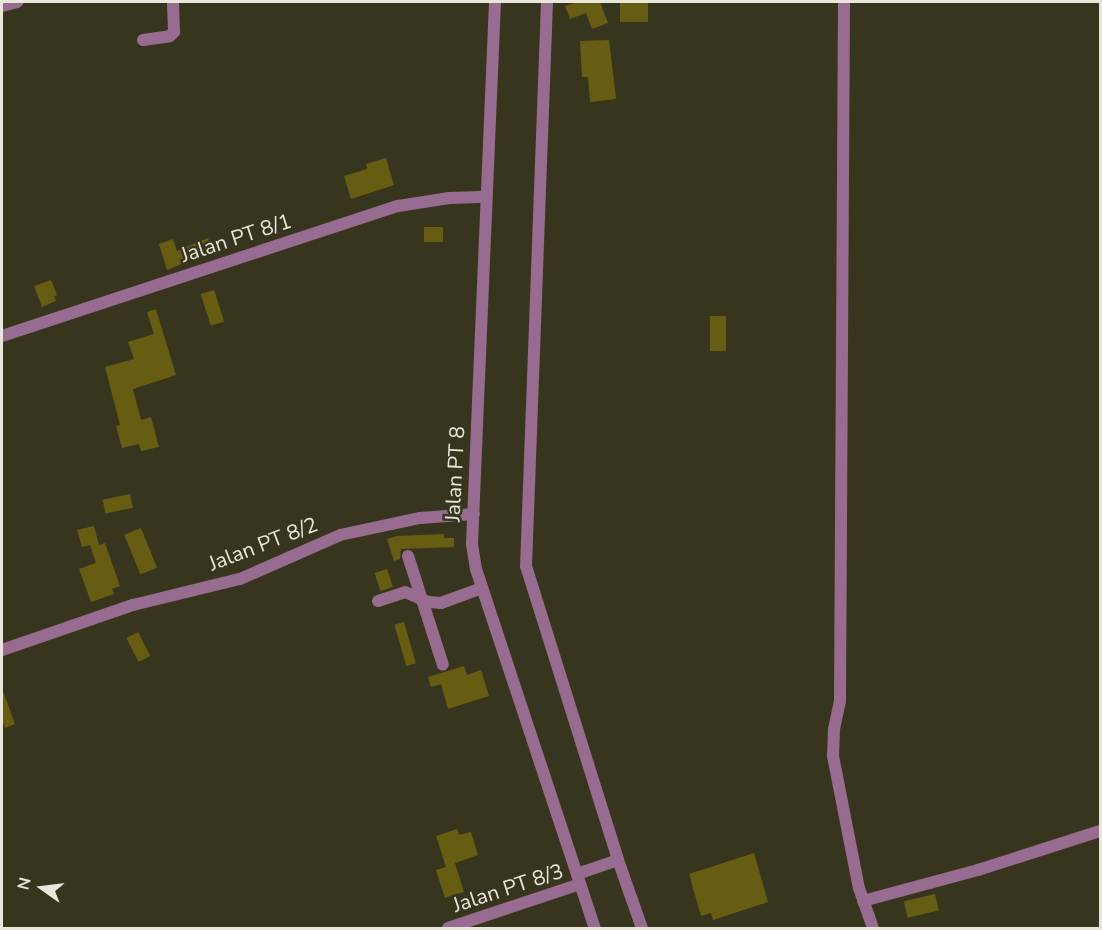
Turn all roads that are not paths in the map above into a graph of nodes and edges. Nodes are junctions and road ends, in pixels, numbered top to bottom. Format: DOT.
graph roads {
  1 [pos="17,2"];
  2 [pos="173,2"];
  3 [pos="495,2"];
  4 [pos="548,2"];
  5 [pos="844,2"];
  6 [pos="2,6"];
  7 [pos="143,40"];
  8 [pos="486,198"];
  9 [pos="2,334"];
  10 [pos="474,514"];
  11 [pos="408,556"];
  12 [pos="482,588"];
  13 [pos="421,597"];
  14 [pos="378,601"];
  15 [pos="2,650"];
  16 [pos="443,665"];
  17 [pos="1101,831"];
  18 [pos="613,862"];
  19 [pos="581,877"];
  20 [pos="863,900"];
  21 [pos="448,928"];
  22 [pos="595,928"];
  23 [pos="642,928"];
  24 [pos="873,928"];
  1 -- 6 [label="street"];
  2 -- 7 [label="street"];
  3 -- 8 [label="street, Jalan PT 8"];
  4 -- 18 [label="street"];
  5 -- 20 [label="street"];
  8 -- 9 [label="street, Jalan PT 8/1"];
  8 -- 10 [label="street, Jalan PT 8"];
  10 -- 12 [label="street, Jalan PT 8"];
  10 -- 15 [label="street, Jalan PT 8/2"];
  11 -- 13 [label="street"];
  12 -- 13 [label="street"];
  12 -- 19 [label="street, Jalan PT 8"];
  13 -- 14 [label="street"];
  13 -- 16 [label="street"];
  17 -- 20 [label="street"];
  18 -- 19 [label="street, Jalan PT 8/3"];
  18 -- 23 [label="street"];
  19 -- 21 [label="street, Jalan PT 8/3"];
  19 -- 22 [label="street, Jalan PT 8"];
  20 -- 24 [label="street"];
}
